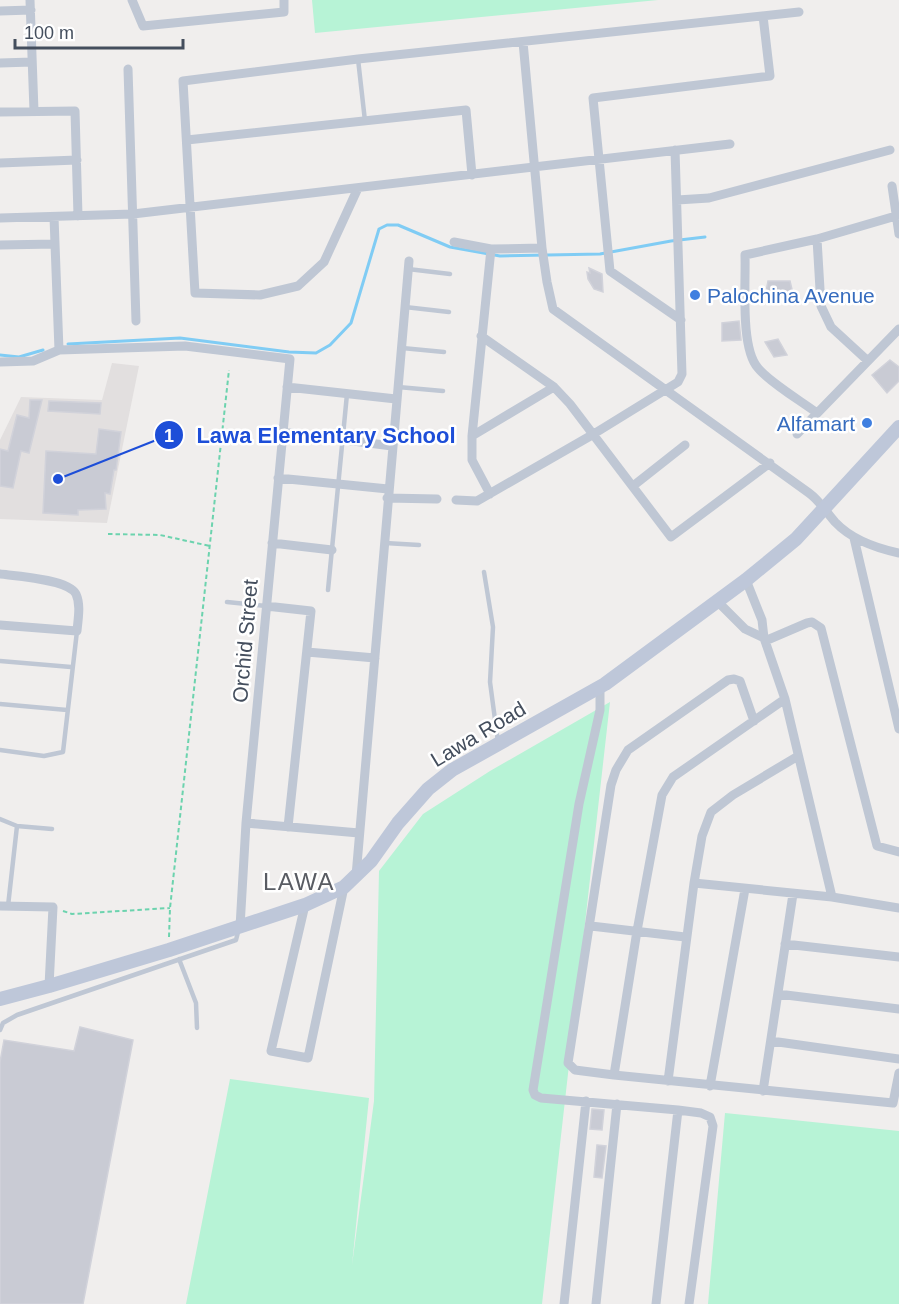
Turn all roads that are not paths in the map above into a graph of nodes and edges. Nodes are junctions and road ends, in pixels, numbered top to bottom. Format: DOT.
graph roads {
  1 [pos="132,0"];
  2 [pos="284,0"];
  3 [pos="30,5"];
  4 [pos="0,11"];
  5 [pos="799,12"];
  6 [pos="763,16"];
  7 [pos="523,42"];
  8 [pos="358,59"];
  9 [pos="32,62"];
  10 [pos="0,63"];
  11 [pos="128,69"];
  12 [pos="34,111"];
  13 [pos="0,112"];
  14 [pos="365,121"];
  15 [pos="187,140"];
  16 [pos="730,144"];
  17 [pos="675,150"];
  18 [pos="890,150"];
  19 [pos="600,159"];
  20 [pos="77,160"];
  21 [pos="0,163"];
  22 [pos="536,166"];
  23 [pos="472,175"];
  24 [pos="892,186"];
  25 [pos="358,188"];
  26 [pos="677,200"];
  27 [pos="190,207"];
  28 [pos="133,214"];
  29 [pos="898,215"];
  30 [pos="78,216"];
  31 [pos="54,217"];
  32 [pos="0,218"];
  33 [pos="899,234"];
  34 [pos="817,239"];
  35 [pos="454,242"];
  36 [pos="55,244"];
  37 [pos="0,245"];
  38 [pos="542,248"];
  39 [pos="491,249"];
  40 [pos="409,265"];
  41 [pos="450,274"];
  42 [pos="405,307"];
  43 [pos="449,312"];
  44 [pos="681,320"];
  45 [pos="136,321"];
  46 [pos="899,329"];
  47 [pos="481,336"];
  48 [pos="401,348"];
  49 [pos="59,350"];
  50 [pos="444,352"];
  51 [pos="868,361"];
  52 [pos="0,362"];
  53 [pos="287,387"];
  54 [pos="398,387"];
  55 [pos="554,387"];
  56 [pos="667,390"];
  57 [pos="443,391"];
  58 [pos="347,394"];
  59 [pos="396,399"];
  60 [pos="817,413"];
  61 [pos="899,427"];
  62 [pos="283,432"];
  63 [pos="797,434"];
  64 [pos="592,435"];
  65 [pos="472,436"];
  66 [pos="343,440"];
  67 [pos="685,445"];
  68 [pos="392,446"];
  69 [pos="770,463"];
  70 [pos="278,477"];
  71 [pos="337,484"];
  72 [pos="633,486"];
  73 [pos="388,494"];
  74 [pos="490,494"];
  75 [pos="437,499"];
  76 [pos="456,500"];
  77 [pos="825,508"];
  78 [pos="854,538"];
  79 [pos="273,543"];
  80 [pos="384,543"];
  81 [pos="419,545"];
  82 [pos="332,550"];
  83 [pos="899,553"];
  84 [pos="484,572"];
  85 [pos="0,574"];
  86 [pos="746,580"];
  87 [pos="328,590"];
  88 [pos="717,601"];
  89 [pos="227,602"];
  90 [pos="266,606"];
  91 [pos="0,625"];
  92 [pos="77,631"];
  93 [pos="765,639"];
  94 [pos="307,652"];
  95 [pos="375,658"];
  96 [pos="0,662"];
  97 [pos="71,667"];
  98 [pos="600,687"];
  99 [pos="785,699"];
  100 [pos="0,704"];
  101 [pos="67,710"];
  102 [pos="754,721"];
  103 [pos="899,729"];
  104 [pos="499,744"];
  105 [pos="0,750"];
  106 [pos="798,756"];
  107 [pos="0,819"];
  108 [pos="246,824"];
  109 [pos="17,826"];
  110 [pos="288,826"];
  111 [pos="52,829"];
  112 [pos="358,833"];
  113 [pos="899,852"];
  114 [pos="356,876"];
  115 [pos="694,883"];
  116 [pos="344,887"];
  117 [pos="745,889"];
  118 [pos="793,894"];
  119 [pos="832,897"];
  120 [pos="304,905"];
  121 [pos="4,906"];
  122 [pos="899,908"];
  123 [pos="591,926"];
  124 [pos="240,927"];
  125 [pos="637,931"];
  126 [pos="686,937"];
  127 [pos="785,944"];
  128 [pos="174,955"];
  129 [pos="899,957"];
  130 [pos="49,986"];
  131 [pos="778,994"];
  132 [pos="0,999"];
  133 [pos="899,1010"];
  134 [pos="197,1028"];
  135 [pos="0,1030"];
  136 [pos="771,1041"];
  137 [pos="899,1059"];
  138 [pos="899,1073"];
  139 [pos="614,1075"];
  140 [pos="668,1081"];
  141 [pos="710,1086"];
  142 [pos="763,1091"];
  143 [pos="586,1101"];
  144 [pos="617,1104"];
  145 [pos="678,1110"];
  146 [pos="564,1304"];
  147 [pos="596,1304"];
  148 [pos="656,1304"];
  149 [pos="688,1304"];
  1 -- 2 [label="street"];
  3 -- 4 [label="street"];
  3 -- 9 [label="street"];
  5 -- 6 [label="street"];
  6 -- 7 [label="street"];
  6 -- 19 [label="street"];
  7 -- 8 [label="street"];
  7 -- 22 [label="street"];
  8 -- 14 [label="lane"];
  8 -- 15 [label="street"];
  9 -- 10 [label="street"];
  9 -- 12 [label="street"];
  11 -- 28 [label="street"];
  12 -- 13 [label="street"];
  12 -- 20 [label="street"];
  14 -- 15 [label="street"];
  14 -- 23 [label="street"];
  15 -- 27 [label="street"];
  16 -- 17 [label="street"];
  17 -- 19 [label="street"];
  17 -- 26 [label="street"];
  18 -- 26 [label="street"];
  19 -- 22 [label="street"];
  19 -- 44 [label="street"];
  20 -- 21 [label="street"];
  20 -- 30 [label="street"];
  22 -- 23 [label="street"];
  22 -- 38 [label="street"];
  23 -- 25 [label="street"];
  24 -- 29 [label="street"];
  25 -- 27 [label="street"];
  25 -- 27 [label="street"];
  26 -- 44 [label="street"];
  27 -- 28 [label="street"];
  28 -- 30 [label="street"];
  28 -- 45 [label="street"];
  29 -- 33 [label="street"];
  29 -- 34 [label="street"];
  30 -- 31 [label="street"];
  31 -- 32 [label="street"];
  31 -- 36 [label="street"];
  34 -- 51 [label="street"];
  34 -- 60 [label="street"];
  35 -- 39 [label="street"];
  36 -- 37 [label="street"];
  36 -- 49 [label="street"];
  38 -- 39 [label="street"];
  38 -- 56 [label="street"];
  39 -- 47 [label="street"];
  40 -- 41 [label="lane"];
  40 -- 42 [label="street"];
  42 -- 43 [label="lane"];
  42 -- 48 [label="street"];
  44 -- 56 [label="street"];
  46 -- 51 [label="street"];
  47 -- 55 [label="street"];
  47 -- 65 [label="street"];
  48 -- 50 [label="lane"];
  48 -- 54 [label="street"];
  49 -- 52 [label="street"];
  49 -- 53 [label="street, Orchid Street"];
  51 -- 60 [label="street"];
  53 -- 58 [label="street"];
  53 -- 62 [label="street, Orchid Street"];
  54 -- 57 [label="lane"];
  54 -- 59 [label="street"];
  55 -- 64 [label="street"];
  55 -- 65 [label="street"];
  56 -- 64 [label="street"];
  56 -- 69 [label="street"];
  58 -- 59 [label="street"];
  58 -- 66 [label="lane"];
  59 -- 68 [label="street"];
  60 -- 63 [label="street"];
  61 -- 77 [label="main road, Lawa Road"];
  62 -- 66 [label="street"];
  62 -- 70 [label="street, Orchid Street"];
  64 -- 72 [label="street"];
  64 -- 74 [label="street"];
  65 -- 74 [label="street"];
  66 -- 68 [label="street"];
  66 -- 71 [label="lane"];
  67 -- 72 [label="street"];
  68 -- 73 [label="street"];
  69 -- 72 [label="street"];
  69 -- 77 [label="street"];
  70 -- 71 [label="street"];
  70 -- 79 [label="street, Orchid Street"];
  71 -- 73 [label="street"];
  71 -- 82 [label="lane"];
  73 -- 75 [label="street"];
  73 -- 80 [label="street"];
  74 -- 76 [label="street"];
  77 -- 78 [label="street"];
  77 -- 86 [label="main road, Lawa Road"];
  78 -- 83 [label="street"];
  78 -- 103 [label="street"];
  79 -- 82 [label="street"];
  79 -- 90 [label="street, Orchid Street"];
  80 -- 81 [label="lane"];
  80 -- 95 [label="street"];
  82 -- 87 [label="lane"];
  84 -- 104 [label="lane"];
  85 -- 92 [label="street"];
  86 -- 88 [label="main road, Lawa Road"];
  86 -- 93 [label="street"];
  88 -- 93 [label="street"];
  88 -- 98 [label="main road, Lawa Road"];
  89 -- 90 [label="lane"];
  90 -- 94 [label="street"];
  90 -- 108 [label="street, Orchid Street"];
  91 -- 92 [label="street"];
  92 -- 97 [label="lane"];
  93 -- 99 [label="street"];
  93 -- 113 [label="street"];
  94 -- 95 [label="street"];
  94 -- 110 [label="street"];
  95 -- 112 [label="street"];
  96 -- 97 [label="lane"];
  97 -- 101 [label="lane"];
  98 -- 104 [label="main road, Lawa Road"];
  98 -- 143 [label="street"];
  99 -- 102 [label="street"];
  99 -- 106 [label="street"];
  100 -- 101 [label="lane"];
  101 -- 105 [label="lane"];
  102 -- 123 [label="street"];
  102 -- 125 [label="street"];
  104 -- 114 [label="main road, Lawa Road"];
  106 -- 115 [label="street"];
  106 -- 119 [label="street"];
  107 -- 109 [label="lane"];
  108 -- 110 [label="street"];
  108 -- 124 [label="street, Orchid Street"];
  109 -- 111 [label="lane"];
  109 -- 121 [label="lane"];
  110 -- 112 [label="street"];
  112 -- 114 [label="street"];
  114 -- 116 [label="main road, Lawa Road"];
  115 -- 117 [label="street"];
  115 -- 126 [label="street"];
  116 -- 120 [label="main road, Lawa Road"];
  116 -- 120 [label="street"];
  117 -- 118 [label="street"];
  117 -- 141 [label="street"];
  118 -- 119 [label="street"];
  118 -- 127 [label="street"];
  119 -- 122 [label="street"];
  120 -- 124 [label="main road, Lawa Road"];
  121 -- 130 [label="street"];
  123 -- 125 [label="street"];
  123 -- 139 [label="street"];
  124 -- 128 [label="main road, Lawa Road"];
  125 -- 126 [label="street"];
  125 -- 139 [label="street"];
  126 -- 140 [label="street"];
  127 -- 129 [label="street"];
  127 -- 131 [label="street"];
  128 -- 130 [label="main road, Lawa Road"];
  128 -- 134 [label="lane"];
  128 -- 135 [label="lane"];
  130 -- 132 [label="main road, Lawa Road"];
  131 -- 133 [label="street"];
  131 -- 136 [label="street"];
  136 -- 137 [label="street"];
  136 -- 142 [label="street"];
  138 -- 142 [label="street"];
  139 -- 140 [label="street"];
  140 -- 141 [label="street"];
  141 -- 142 [label="street"];
  143 -- 144 [label="street"];
  143 -- 146 [label="street"];
  144 -- 145 [label="street"];
  144 -- 147 [label="street"];
  145 -- 148 [label="street"];
  145 -- 149 [label="street"];
}
